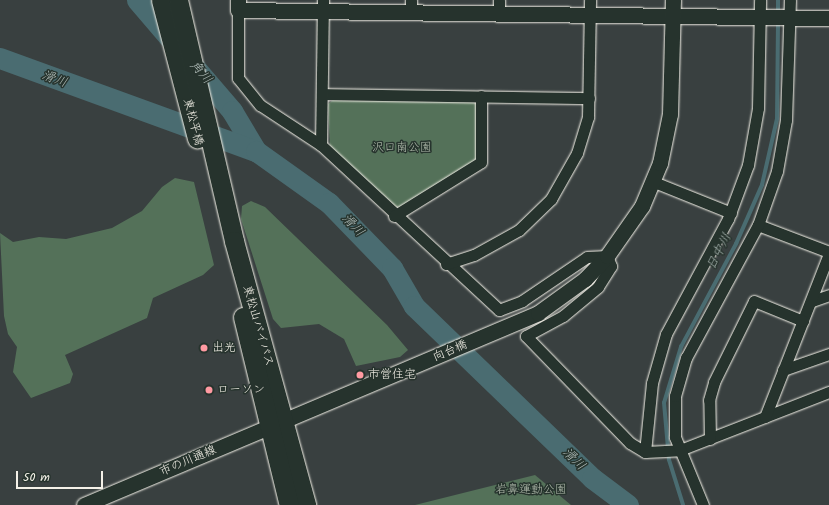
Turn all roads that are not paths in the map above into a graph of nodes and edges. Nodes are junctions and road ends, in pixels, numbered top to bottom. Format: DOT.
graph roads {
  1 [pos="590,0"];
  2 [pos="672,0"];
  3 [pos="760,0"];
  4 [pos="790,0"];
  5 [pos="170,3"];
  6 [pos="238,5"];
  7 [pos="323,5"];
  8 [pos="411,6"];
  9 [pos="499,7"];
  10 [pos="590,15"];
  11 [pos="672,15"];
  12 [pos="760,17"];
  13 [pos="790,18"];
  14 [pos="829,18"];
  15 [pos="322,94"];
  16 [pos="481,96"];
  17 [pos="588,98"];
  18 [pos="321,145"];
  19 [pos="654,182"];
  20 [pos="731,212"];
  21 [pos="394,216"];
  22 [pos="758,225"];
  23 [pos="229,241"];
  24 [pos="829,253"];
  25 [pos="607,256"];
  26 [pos="446,264"];
  27 [pos="829,295"];
  28 [pos="812,301"];
  29 [pos="803,321"];
  30 [pos="829,354"];
  31 [pos="783,370"];
  32 [pos="829,392"];
  33 [pos="764,417"];
  34 [pos="277,423"];
  35 [pos="710,439"];
  36 [pos="680,450"];
  37 [pos="649,451"];
  38 [pos="84,505"];
  39 [pos="289,505"];
  40 [pos="306,505"];
  41 [pos="703,505"];
  1 -- 10 [label="street"];
  2 -- 11 [label="street, 向台橋"];
  3 -- 12 [label="street"];
  4 -- 13 [label="street"];
  5 -- 23 [label="highway, 東松平橋"];
  6 -- 7 [label="street"];
  6 -- 18 [label="street"];
  7 -- 8 [label="street"];
  7 -- 15 [label="street"];
  8 -- 9 [label="street"];
  9 -- 10 [label="street"];
  10 -- 11 [label="street"];
  10 -- 17 [label="street"];
  11 -- 12 [label="street"];
  11 -- 19 [label="street, 向台橋"];
  12 -- 13 [label="street"];
  12 -- 20 [label="street"];
  13 -- 14 [label="street"];
  13 -- 22 [label="street"];
  15 -- 16 [label="street"];
  15 -- 18 [label="street"];
  16 -- 17 [label="street"];
  16 -- 21 [label="street"];
  17 -- 26 [label="street"];
  18 -- 21 [label="street"];
  19 -- 20 [label="street"];
  19 -- 25 [label="street, 向台橋"];
  20 -- 37 [label="street"];
  21 -- 26 [label="street"];
  22 -- 24 [label="street"];
  22 -- 36 [label="street"];
  23 -- 34 [label="highway, 東松山バイパス"];
  24 -- 28 [label="street"];
  25 -- 26 [label="street"];
  25 -- 34 [label="street, 向台橋"];
  25 -- 37 [label="street"];
  27 -- 28 [label="street"];
  28 -- 29 [label="street"];
  29 -- 31 [label="street"];
  29 -- 35 [label="street"];
  30 -- 31 [label="street"];
  31 -- 33 [label="street"];
  32 -- 33 [label="street"];
  33 -- 35 [label="street"];
  34 -- 38 [label="street, 市の川通線"];
  34 -- 39 [label="highway, 東松山バイパス"];
  34 -- 40 [label="highway, 東松山バイパス"];
  35 -- 36 [label="street"];
  36 -- 37 [label="street"];
  36 -- 41 [label="street"];
}
